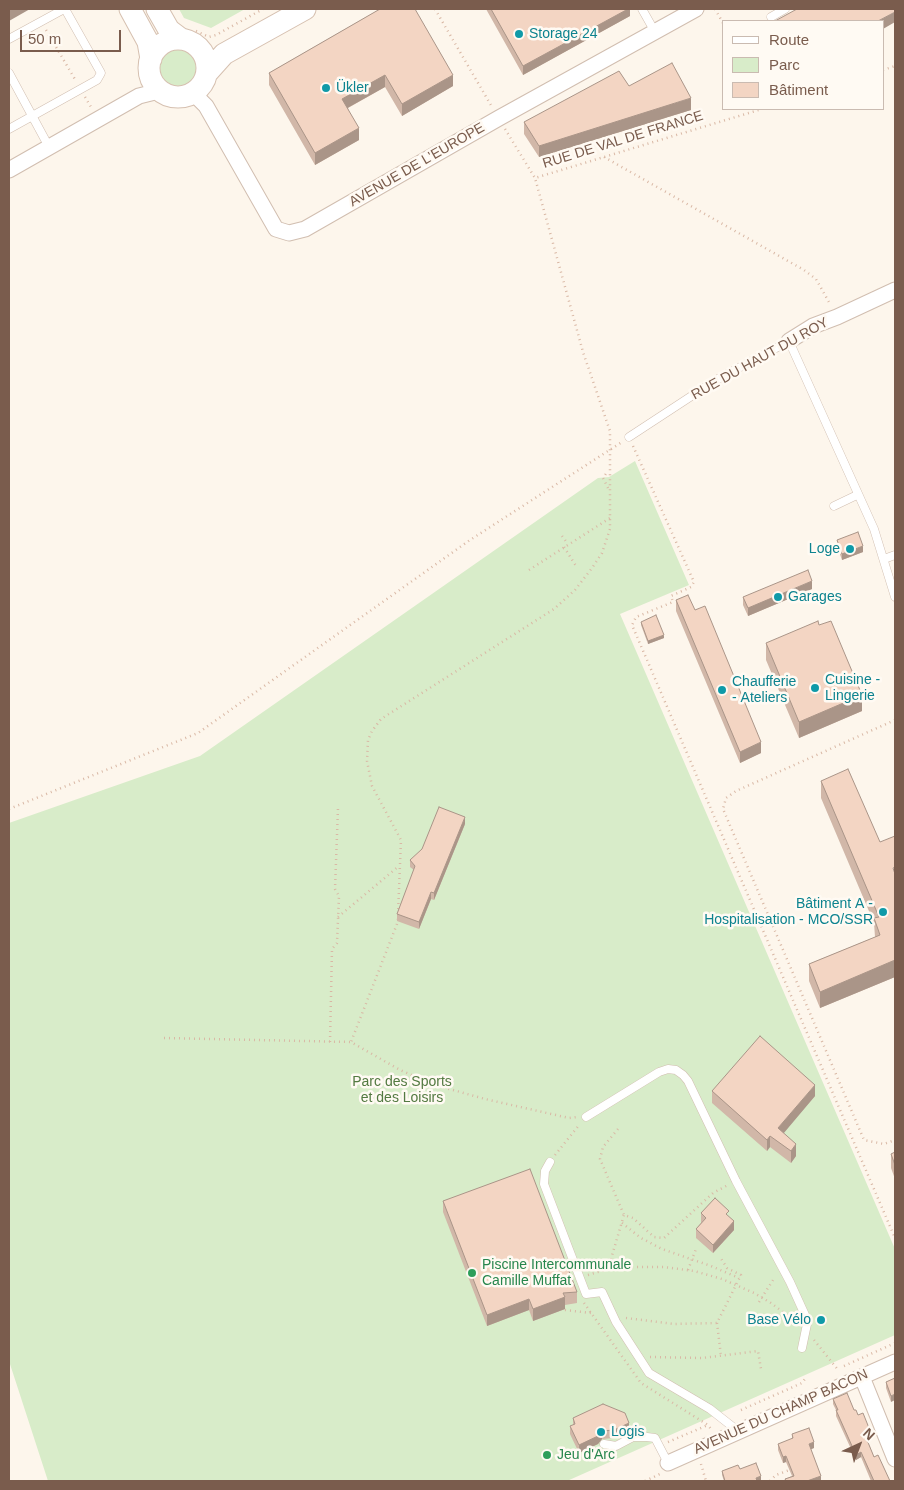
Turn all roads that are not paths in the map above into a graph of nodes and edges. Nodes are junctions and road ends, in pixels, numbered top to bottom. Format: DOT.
graph roads {
  1 [pos="64,9"];
  2 [pos="130,9"];
  3 [pos="157,9"];
  4 [pos="278,9"];
  5 [pos="306,9"];
  6 [pos="642,9"];
  7 [pos="696,9"];
  8 [pos="784,9"];
  9 [pos="771,16"];
  10 [pos="654,32"];
  11 [pos="189,38"];
  12 [pos="9,39"];
  13 [pos="150,59"];
  14 [pos="9,73"];
  15 [pos="207,74"];
  16 [pos="159,90"];
  17 [pos="193,93"];
  18 [pos="32,116"];
  19 [pos="9,130"];
  20 [pos="49,147"];
  21 [pos="9,170"];
  22 [pos="895,290"];
  23 [pos="789,341"];
  24 [pos="629,437"];
  25 [pos="857,495"];
  26 [pos="834,506"];
  27 [pos="895,555"];
  28 [pos="884,559"];
  29 [pos="895,598"];
  30 [pos="586,1117"];
  31 [pos="550,1162"];
  32 [pos="802,1348"];
  33 [pos="895,1362"];
  34 [pos="855,1380"];
  35 [pos="738,1431"];
  36 [pos="604,1444"];
  37 [pos="895,1459"];
  38 [pos="668,1463"];
  1 -- 12 [label="lane"];
  1 -- 18 [label="lane"];
  2 -- 13 [label="main road"];
  3 -- 11 [label="main road"];
  4 -- 11 [label="main road"];
  5 -- 15 [label="main road"];
  6 -- 10 [label="lane"];
  7 -- 10 [label="street, AVENUE DE L'EUROPE"];
  8 -- 9 [label="lane"];
  10 -- 17 [label="street, AVENUE DE L'EUROPE"];
  11 -- 13 [label="main road"];
  11 -- 15 [label="main road"];
  13 -- 16 [label="main road"];
  14 -- 18 [label="lane"];
  15 -- 17 [label="main road"];
  16 -- 17 [label="main road"];
  16 -- 20 [label="street"];
  18 -- 19 [label="lane"];
  18 -- 20 [label="lane"];
  20 -- 21 [label="street"];
  22 -- 23 [label="street, RUE DU HAUT DU ROY"];
  23 -- 24 [label="lane, RUE DU HAUT DU ROY"];
  23 -- 25 [label="lane"];
  25 -- 26 [label="lane"];
  25 -- 28 [label="lane"];
  27 -- 28 [label="lane"];
  28 -- 29 [label="lane"];
  30 -- 32 [label="lane"];
  31 -- 35 [label="lane"];
  33 -- 34 [label="street, AVENUE DU CHAMP BACON"];
  34 -- 35 [label="street, AVENUE DU CHAMP BACON"];
  34 -- 37 [label="street"];
  35 -- 38 [label="street, AVENUE DU CHAMP BACON"];
  36 -- 38 [label="lane"];
}
